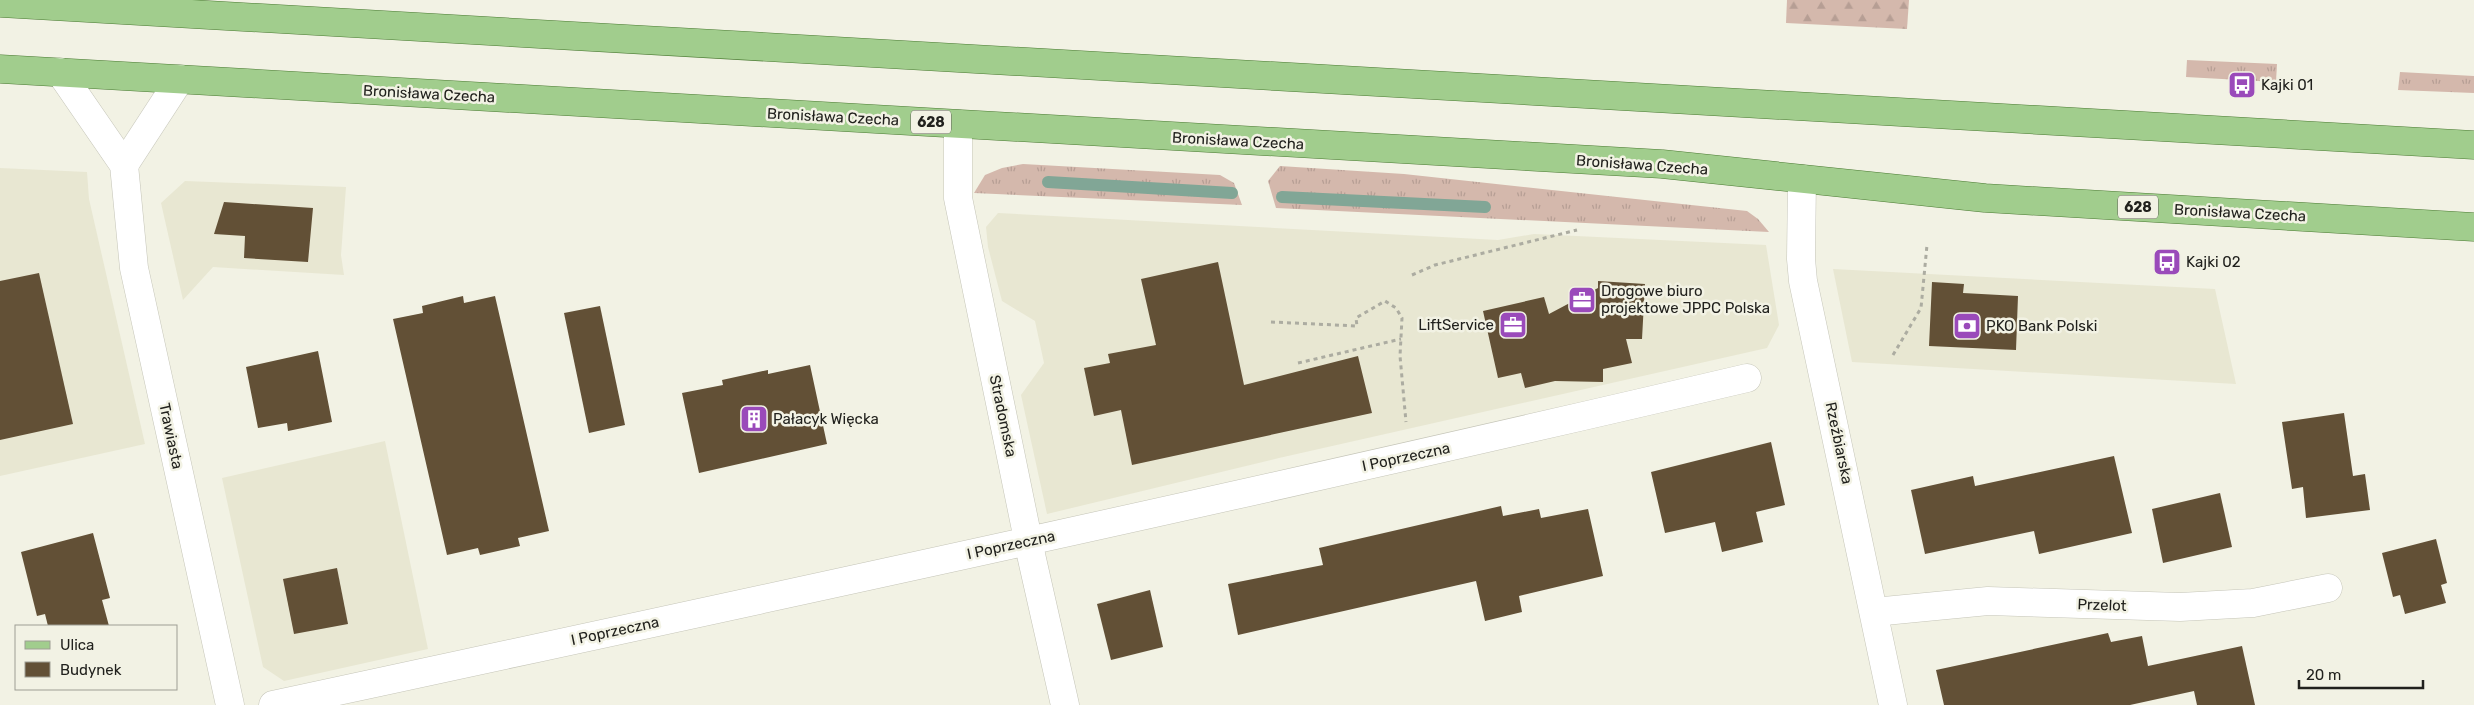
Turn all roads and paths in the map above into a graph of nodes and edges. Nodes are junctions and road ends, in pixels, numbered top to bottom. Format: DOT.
graph roads {
  1 [pos="0,3"];
  2 [pos="0,69"];
  3 [pos="60,72"];
  4 [pos="180,79"];
  5 [pos="958,124"];
  6 [pos="2474,145"];
  7 [pos="124,165"];
  8 [pos="1802,180"];
  9 [pos="2474,227"];
  10 [pos="1577,230"];
  11 [pos="1927,245"];
  12 [pos="1412,276"];
  13 [pos="1271,322"];
  14 [pos="1401,339"];
  15 [pos="1893,355"];
  16 [pos="1298,363"];
  17 [pos="1748,378"];
  18 [pos="1403,408"];
  19 [pos="1028,542"];
  20 [pos="2328,588"];
  21 [pos="1874,612"];
  22 [pos="230,705"];
  23 [pos="273,705"];
  24 [pos="1065,705"];
  25 [pos="1893,705"];
  1 -- 6 [label="main road"];
  2 -- 3 [label="main road, Bronisława Czecha / 628"];
  3 -- 4 [label="main road, Bronisława Czecha / 628"];
  3 -- 7 [label="street, Trawiasta"];
  4 -- 5 [label="main road, Bronisława Czecha / 628"];
  4 -- 7 [label="street"];
  5 -- 8 [label="main road, Bronisława Czecha / 628"];
  5 -- 19 [label="street, Stradomska"];
  7 -- 22 [label="street, Trawiasta"];
  8 -- 9 [label="main road, Bronisława Czecha / 628"];
  8 -- 21 [label="street, Rzeźbiarska"];
  10 -- 12 [label="path"];
  11 -- 15 [label="path"];
  13 -- 14 [label="path"];
  14 -- 16 [label="path"];
  14 -- 18 [label="path"];
  17 -- 19 [label="street, I Poprzeczna"];
  19 -- 23 [label="street, I Poprzeczna"];
  19 -- 24 [label="street, Stradomska"];
  20 -- 21 [label="street, Przelot"];
  21 -- 25 [label="street, Rzeźbiarska"];
}
